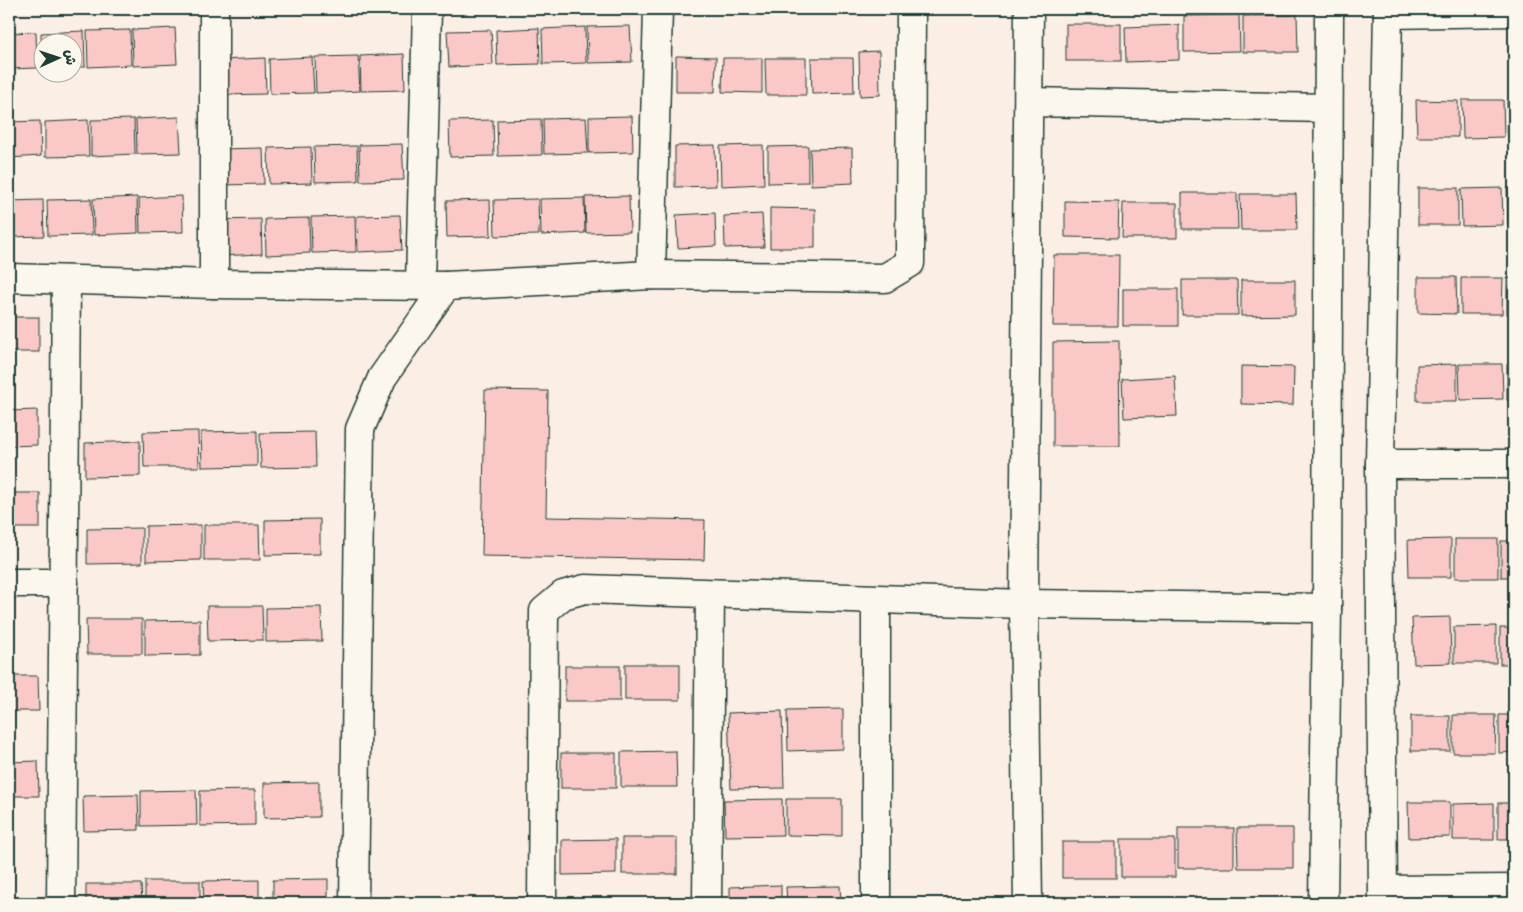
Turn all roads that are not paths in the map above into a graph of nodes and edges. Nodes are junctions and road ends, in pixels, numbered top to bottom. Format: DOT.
graph roads {
  1 [pos="214,9"];
  2 [pos="427,9"];
  3 [pos="658,9"];
  4 [pos="911,9"];
  5 [pos="1029,9"];
  6 [pos="1329,9"];
  7 [pos="1388,11"];
  8 [pos="1514,12"];
  9 [pos="1028,102"];
  10 [pos="1328,108"];
  11 [pos="651,275"];
  12 [pos="9,278"];
  13 [pos="66,280"];
  14 [pos="214,284"];
  15 [pos="433,285"];
  16 [pos="1380,464"];
  17 [pos="1514,464"];
  18 [pos="9,583"];
  19 [pos="64,583"];
  20 [pos="710,594"];
  21 [pos="876,600"];
  22 [pos="1024,604"];
  23 [pos="1326,608"];
  24 [pos="1514,889"];
  25 [pos="1384,897"];
  26 [pos="61,903"];
  27 [pos="354,903"];
  28 [pos="542,903"];
  29 [pos="707,903"];
  30 [pos="876,903"];
  31 [pos="1028,903"];
  32 [pos="1323,903"];
  1 -- 14 [label="street"];
  2 -- 15 [label="street"];
  3 -- 11 [label="street"];
  4 -- 11 [label="street"];
  5 -- 9 [label="street"];
  6 -- 10 [label="street"];
  7 -- 8 [label="street"];
  7 -- 16 [label="street"];
  9 -- 10 [label="street"];
  9 -- 22 [label="street"];
  10 -- 23 [label="street"];
  11 -- 15 [label="street"];
  12 -- 13 [label="street"];
  13 -- 14 [label="street"];
  13 -- 19 [label="street"];
  14 -- 15 [label="street"];
  15 -- 27 [label="street"];
  16 -- 17 [label="street"];
  16 -- 25 [label="street"];
  18 -- 19 [label="street"];
  19 -- 26 [label="street"];
  20 -- 21 [label="street"];
  20 -- 28 [label="street"];
  20 -- 29 [label="street"];
  21 -- 22 [label="street"];
  21 -- 30 [label="street"];
  22 -- 23 [label="street"];
  22 -- 31 [label="street"];
  23 -- 32 [label="street"];
  24 -- 25 [label="street"];
}
